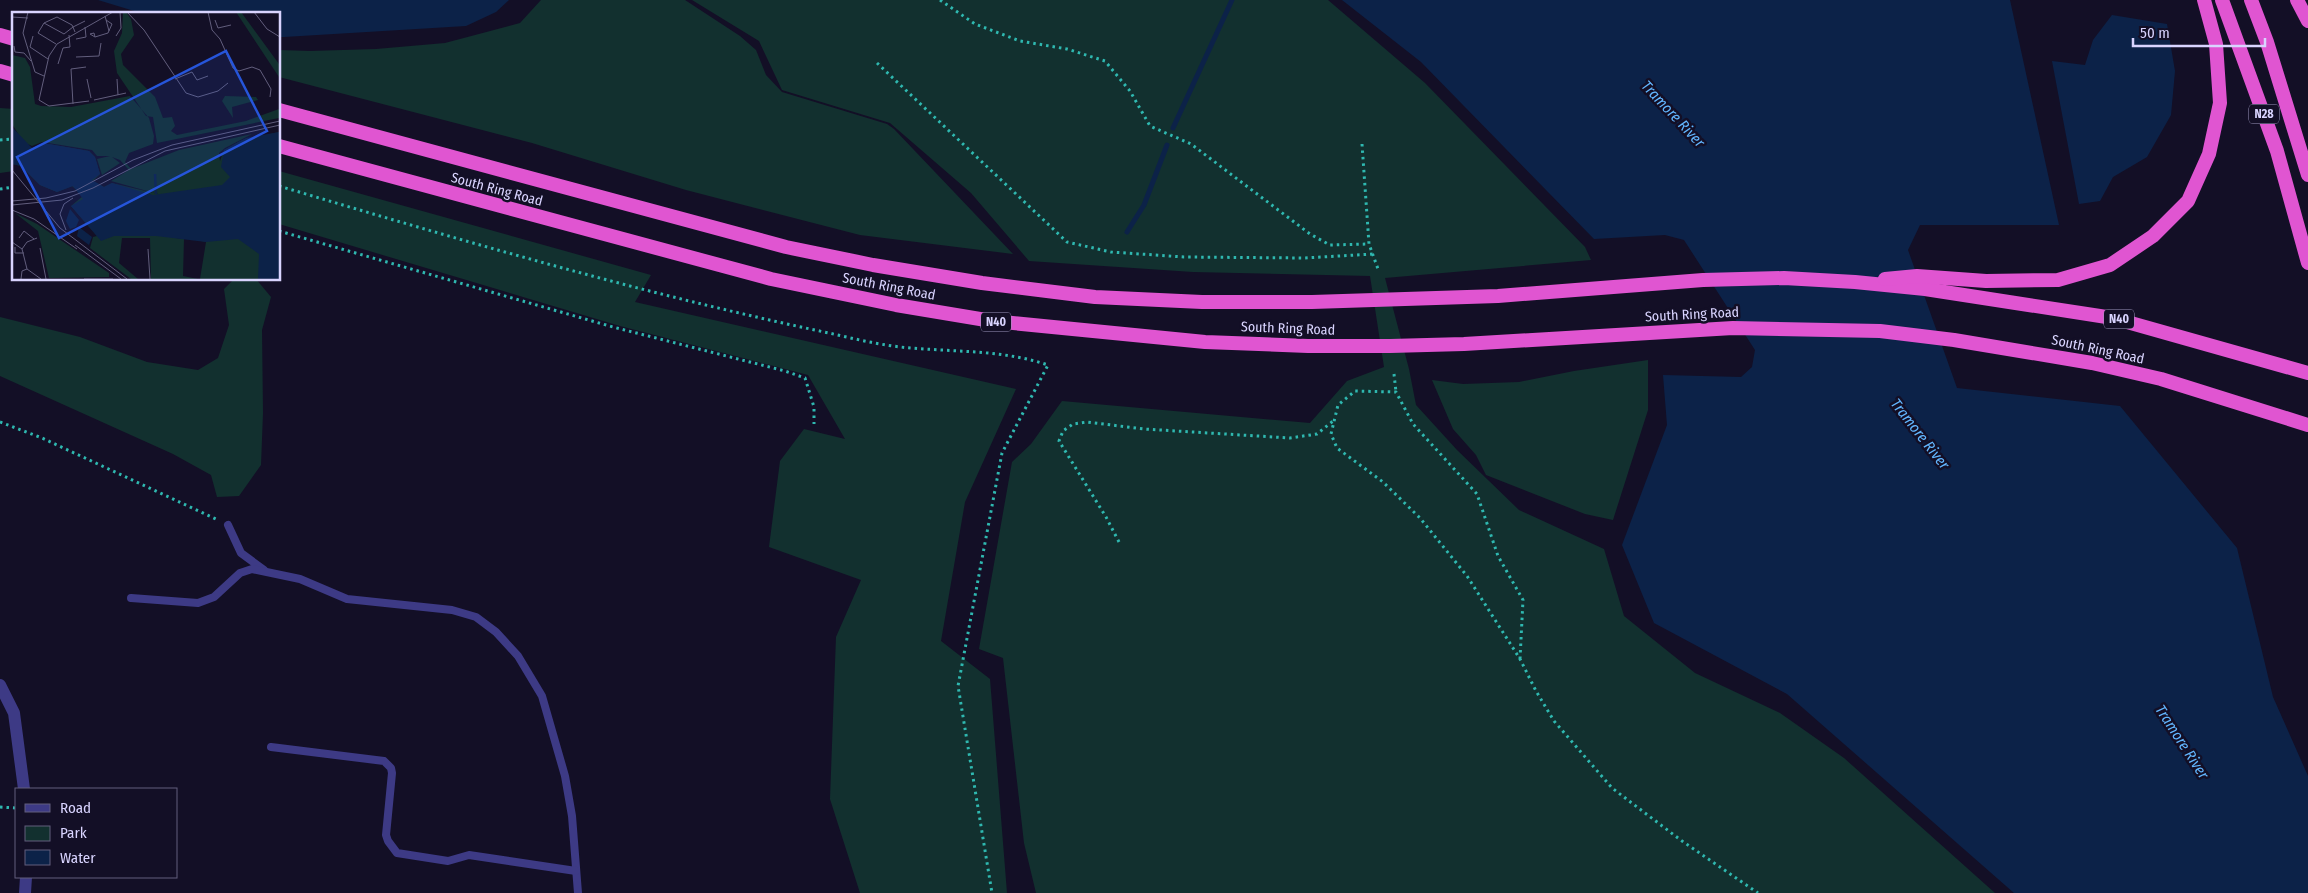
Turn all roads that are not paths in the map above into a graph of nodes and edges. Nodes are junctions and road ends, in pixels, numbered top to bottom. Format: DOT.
graph roads {
  1 [pos="2204,0"];
  2 [pos="2222,0"];
  3 [pos="2250,0"];
  4 [pos="2297,0"];
  5 [pos="2308,21"];
  6 [pos="280,110"];
  7 [pos="280,146"];
  8 [pos="2308,175"];
  9 [pos="2308,263"];
  10 [pos="1855,282"];
  11 [pos="2308,373"];
  12 [pos="2308,425"];
  13 [pos="228,525"];
  14 [pos="265,571"];
  15 [pos="131,598"];
  16 [pos="0,685"];
  17 [pos="271,748"];
  18 [pos="24,788"];
  19 [pos="576,871"];
  20 [pos="26,878"];
  21 [pos="25,893"];
  22 [pos="578,893"];
  1 -- 10 [label="highway"];
  2 -- 9 [label="highway, N28"];
  3 -- 8 [label="highway, N28"];
  4 -- 5 [label="highway"];
  6 -- 10 [label="highway, South Ring Road / N40"];
  7 -- 12 [label="highway, South Ring Road / N40"];
  10 -- 11 [label="highway, South Ring Road / N40"];
  13 -- 14 [label="lane"];
  14 -- 15 [label="lane"];
  14 -- 19 [label="lane"];
  16 -- 18 [label="street"];
  17 -- 19 [label="lane"];
  19 -- 22 [label="lane"];
  20 -- 21 [label="street"];
}
